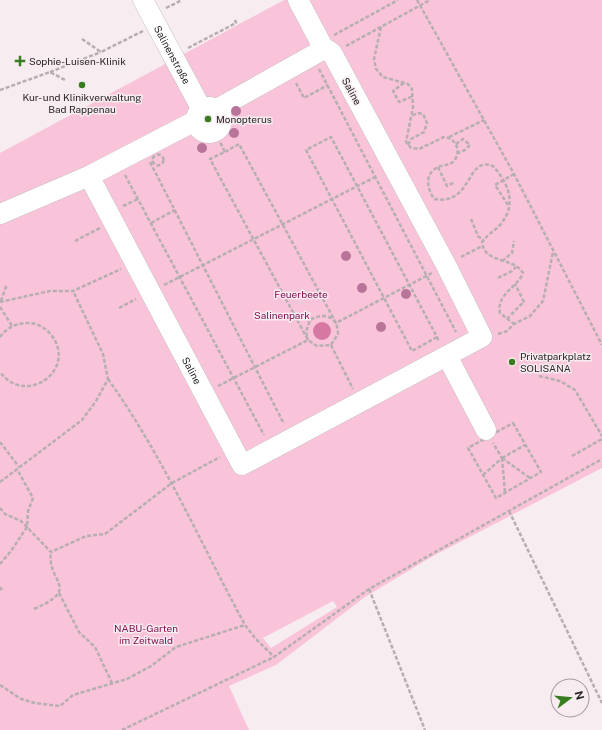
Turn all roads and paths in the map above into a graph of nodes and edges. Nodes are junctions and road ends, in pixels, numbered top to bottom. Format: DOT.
graph roads {
  1 [pos="143,0"];
  2 [pos="298,0"];
  3 [pos="417,0"];
  4 [pos="430,0"];
  5 [pos="420,6"];
  6 [pos="235,20"];
  7 [pos="156,24"];
  8 [pos="381,27"];
  9 [pos="82,39"];
  10 [pos="101,52"];
  11 [pos="323,53"];
  12 [pos="173,56"];
  13 [pos="288,70"];
  14 [pos="50,72"];
  15 [pos="65,80"];
  16 [pos="404,83"];
  17 [pos="328,85"];
  18 [pos="0,90"];
  19 [pos="413,96"];
  20 [pos="204,113"];
  21 [pos="411,116"];
  22 [pos="484,120"];
  23 [pos="215,132"];
  24 [pos="449,137"];
  25 [pos="456,144"];
  26 [pos="408,145"];
  27 [pos="142,147"];
  28 [pos="225,152"];
  29 [pos="458,153"];
  30 [pos="118,160"];
  31 [pos="438,167"];
  32 [pos="514,174"];
  33 [pos="89,176"];
  34 [pos="375,176"];
  35 [pos="504,179"];
  36 [pos="455,182"];
  37 [pos="357,186"];
  38 [pos="138,199"];
  39 [pos="332,199"];
  40 [pos="128,204"];
  41 [pos="508,206"];
  42 [pos="175,210"];
  43 [pos="0,214"];
  44 [pos="471,219"];
  45 [pos="113,221"];
  46 [pos="150,223"];
  47 [pos="282,224"];
  48 [pos="254,239"];
  49 [pos="483,240"];
  50 [pos="75,241"];
  51 [pos="514,241"];
  52 [pos="482,246"];
  53 [pos="553,251"];
  54 [pos="502,261"];
  55 [pos="134,262"];
  56 [pos="203,264"];
  57 [pos="446,265"];
  58 [pos="516,267"];
  59 [pos="427,275"];
  60 [pos="179,277"];
  61 [pos="498,278"];
  62 [pos="169,282"];
  63 [pos="7,284"];
  64 [pos="515,284"];
  65 [pos="409,285"];
  66 [pos="73,291"];
  67 [pos="384,299"];
  68 [pos="0,302"];
  69 [pos="0,307"];
  70 [pos="508,319"];
  71 [pos="336,323"];
  72 [pos="514,324"];
  73 [pos="12,326"];
  74 [pos="0,337"];
  75 [pos="437,337"];
  76 [pos="482,337"];
  77 [pos="308,340"];
  78 [pos="330,345"];
  79 [pos="602,345"];
  80 [pos="456,352"];
  81 [pos="255,367"];
  82 [pos="0,372"];
  83 [pos="539,376"];
  84 [pos="233,378"];
  85 [pos="108,379"];
  86 [pos="224,383"];
  87 [pos="360,403"];
  88 [pos="284,430"];
  89 [pos="270,431"];
  90 [pos="488,433"];
  91 [pos="602,436"];
  92 [pos="602,439"];
  93 [pos="0,442"];
  94 [pos="525,445"];
  95 [pos="234,449"];
  96 [pos="572,456"];
  97 [pos="502,458"];
  98 [pos="602,459"];
  99 [pos="18,467"];
  100 [pos="483,475"];
  101 [pos="530,478"];
  102 [pos="0,482"];
  103 [pos="172,483"];
  104 [pos="505,492"];
  105 [pos="0,508"];
  106 [pos="509,511"];
  107 [pos="27,527"];
  108 [pos="52,552"];
  109 [pos="0,564"];
  110 [pos="369,589"];
  111 [pos="59,593"];
  112 [pos="34,609"];
  113 [pos="245,625"];
  114 [pos="274,657"];
  115 [pos="112,683"];
  116 [pos="0,685"];
  117 [pos="602,703"];
  118 [pos="122,730"];
  119 [pos="425,730"];
  1 -- 7 [label="street, Salinenstraße"];
  2 -- 11 [label="street, Saline"];
  3 -- 5 [label="path"];
  4 -- 5 [label="path"];
  5 -- 8 [label="path"];
  5 -- 22 [label="path"];
  6 -- 12 [label="path"];
  7 -- 10 [label="path"];
  7 -- 12 [label="street, Salinenstraße"];
  8 -- 11 [label="path"];
  8 -- 16 [label="path"];
  9 -- 10 [label="path"];
  10 -- 14 [label="path"];
  11 -- 13 [label="street"];
  11 -- 17 [label="path"];
  11 -- 57 [label="street, Saline"];
  12 -- 20 [label="street, Salinenstraße"];
  13 -- 17 [label="path"];
  13 -- 20 [label="street"];
  14 -- 15 [label="path"];
  14 -- 18 [label="path"];
  16 -- 19 [label="path"];
  16 -- 19 [label="path"];
  17 -- 34 [label="path"];
  19 -- 21 [label="path"];
  20 -- 23 [label="street"];
  20 -- 27 [label="street"];
  21 -- 26 [label="path"];
  21 -- 26 [label="path"];
  22 -- 24 [label="path"];
  22 -- 32 [label="path"];
  23 -- 28 [label="path"];
  24 -- 25 [label="path"];
  24 -- 26 [label="path"];
  25 -- 29 [label="path"];
  25 -- 29 [label="path"];
  27 -- 30 [label="street"];
  27 -- 42 [label="path"];
  28 -- 47 [label="path"];
  28 -- 48 [label="path"];
  29 -- 31 [label="path"];
  30 -- 33 [label="street"];
  30 -- 38 [label="path"];
  31 -- 35 [label="path"];
  31 -- 36 [label="path"];
  32 -- 35 [label="path"];
  32 -- 53 [label="path"];
  33 -- 43 [label="street"];
  33 -- 45 [label="street, Saline"];
  34 -- 37 [label="path"];
  34 -- 59 [label="path"];
  35 -- 41 [label="path"];
  35 -- 41 [label="path"];
  37 -- 39 [label="path"];
  37 -- 39 [label="path"];
  37 -- 65 [label="path"];
  38 -- 40 [label="path"];
  38 -- 46 [label="path"];
  39 -- 47 [label="path"];
  39 -- 67 [label="path"];
  41 -- 49 [label="path"];
  42 -- 46 [label="path"];
  42 -- 56 [label="path"];
  44 -- 49 [label="path"];
  45 -- 50 [label="path"];
  45 -- 55 [label="street, Saline"];
  46 -- 60 [label="path"];
  47 -- 48 [label="path"];
  47 -- 71 [label="path"];
  48 -- 56 [label="path"];
  48 -- 77 [label="path"];
  49 -- 52 [label="path"];
  51 -- 54 [label="path"];
  52 -- 54 [label="path"];
  52 -- 57 [label="path"];
  53 -- 72 [label="path"];
  53 -- 79 [label="path"];
  54 -- 58 [label="path"];
  55 -- 66 [label="path"];
  55 -- 95 [label="street, Saline"];
  56 -- 60 [label="path"];
  56 -- 81 [label="path"];
  57 -- 59 [label="path"];
  57 -- 76 [label="street, Saline"];
  58 -- 61 [label="path"];
  58 -- 64 [label="path"];
  59 -- 65 [label="path"];
  59 -- 80 [label="path"];
  60 -- 62 [label="path"];
  60 -- 84 [label="path"];
  63 -- 68 [label="path"];
  64 -- 70 [label="path"];
  64 -- 70 [label="path"];
  65 -- 67 [label="path"];
  65 -- 75 [label="path"];
  66 -- 68 [label="path"];
  66 -- 85 [label="path"];
  67 -- 71 [label="path"];
  67 -- 75 [label="path"];
  69 -- 73 [label="path"];
  70 -- 72 [label="path"];
  71 -- 77 [label="path"];
  71 -- 78 [label="path"];
  72 -- 76 [label="path"];
  73 -- 74 [label="path"];
  73 -- 82 [label="path"];
  75 -- 80 [label="path"];
  76 -- 80 [label="street, Saline"];
  77 -- 78 [label="path"];
  77 -- 81 [label="path"];
  78 -- 87 [label="path"];
  80 -- 87 [label="street, Saline"];
  80 -- 90 [label="street"];
  81 -- 84 [label="path"];
  81 -- 88 [label="path"];
  83 -- 91 [label="path"];
  84 -- 86 [label="path"];
  84 -- 89 [label="path"];
  85 -- 99 [label="path"];
  85 -- 103 [label="path"];
  87 -- 88 [label="street, Saline"];
  88 -- 95 [label="street, Saline"];
  90 -- 94 [label="path"];
  90 -- 97 [label="path"];
  90 -- 100 [label="path"];
  92 -- 96 [label="path"];
  93 -- 99 [label="path"];
  94 -- 97 [label="path"];
  94 -- 101 [label="path"];
  95 -- 103 [label="path"];
  97 -- 100 [label="path"];
  97 -- 101 [label="path"];
  97 -- 104 [label="path"];
  98 -- 106 [label="path"];
  99 -- 102 [label="path"];
  99 -- 107 [label="path"];
  100 -- 104 [label="path"];
  101 -- 104 [label="path"];
  103 -- 108 [label="path"];
  103 -- 113 [label="path"];
  105 -- 107 [label="path"];
  106 -- 110 [label="path"];
  106 -- 117 [label="path"];
  107 -- 108 [label="path"];
  107 -- 109 [label="path"];
  108 -- 111 [label="path"];
  110 -- 114 [label="path"];
  110 -- 119 [label="path"];
  111 -- 112 [label="path"];
  111 -- 115 [label="path"];
  113 -- 114 [label="path"];
  113 -- 115 [label="path"];
  114 -- 118 [label="path"];
  115 -- 116 [label="path"];
}
